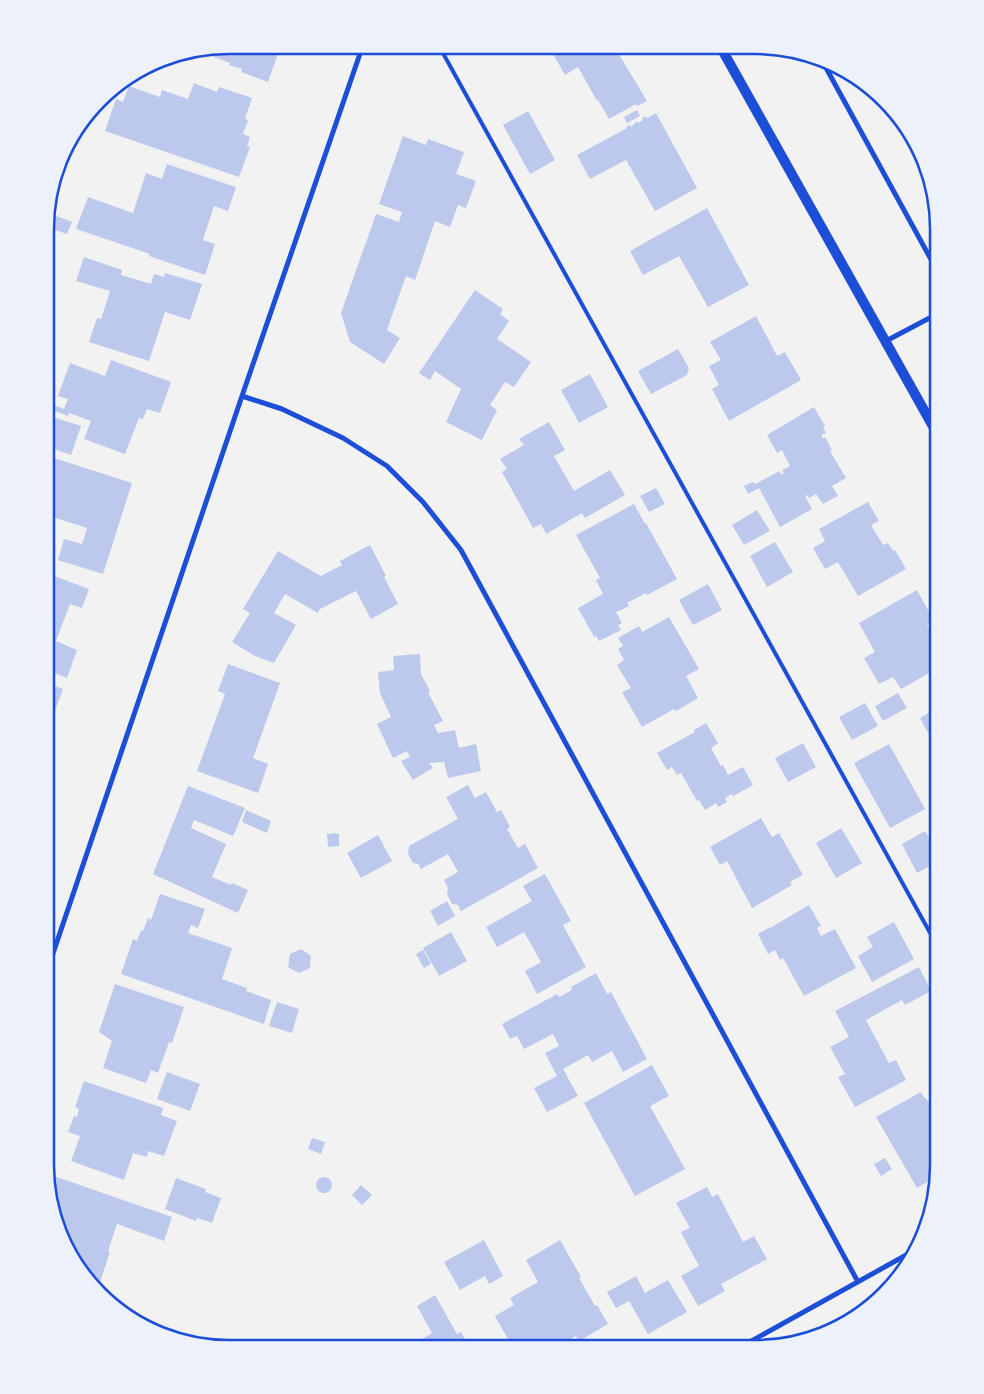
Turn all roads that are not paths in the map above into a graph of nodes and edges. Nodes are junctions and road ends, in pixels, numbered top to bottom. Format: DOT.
graph roads {
  1 [pos="359,54"];
  2 [pos="443,54"];
  3 [pos="724,54"];
  4 [pos="827,69"];
  5 [pos="930,258"];
  6 [pos="930,318"];
  7 [pos="886,341"];
  8 [pos="242,396"];
  9 [pos="930,421"];
  10 [pos="930,933"];
  11 [pos="54,950"];
  12 [pos="905,1256"];
  13 [pos="858,1282"];
  14 [pos="753,1340"];
  1 -- 8 [label="street"];
  2 -- 10 [label="lane"];
  3 -- 7 [label="main road"];
  4 -- 5 [label="street"];
  6 -- 7 [label="street"];
  7 -- 9 [label="main road"];
  8 -- 11 [label="street"];
  8 -- 13 [label="street"];
  12 -- 13 [label="street"];
  13 -- 14 [label="street"];
}
